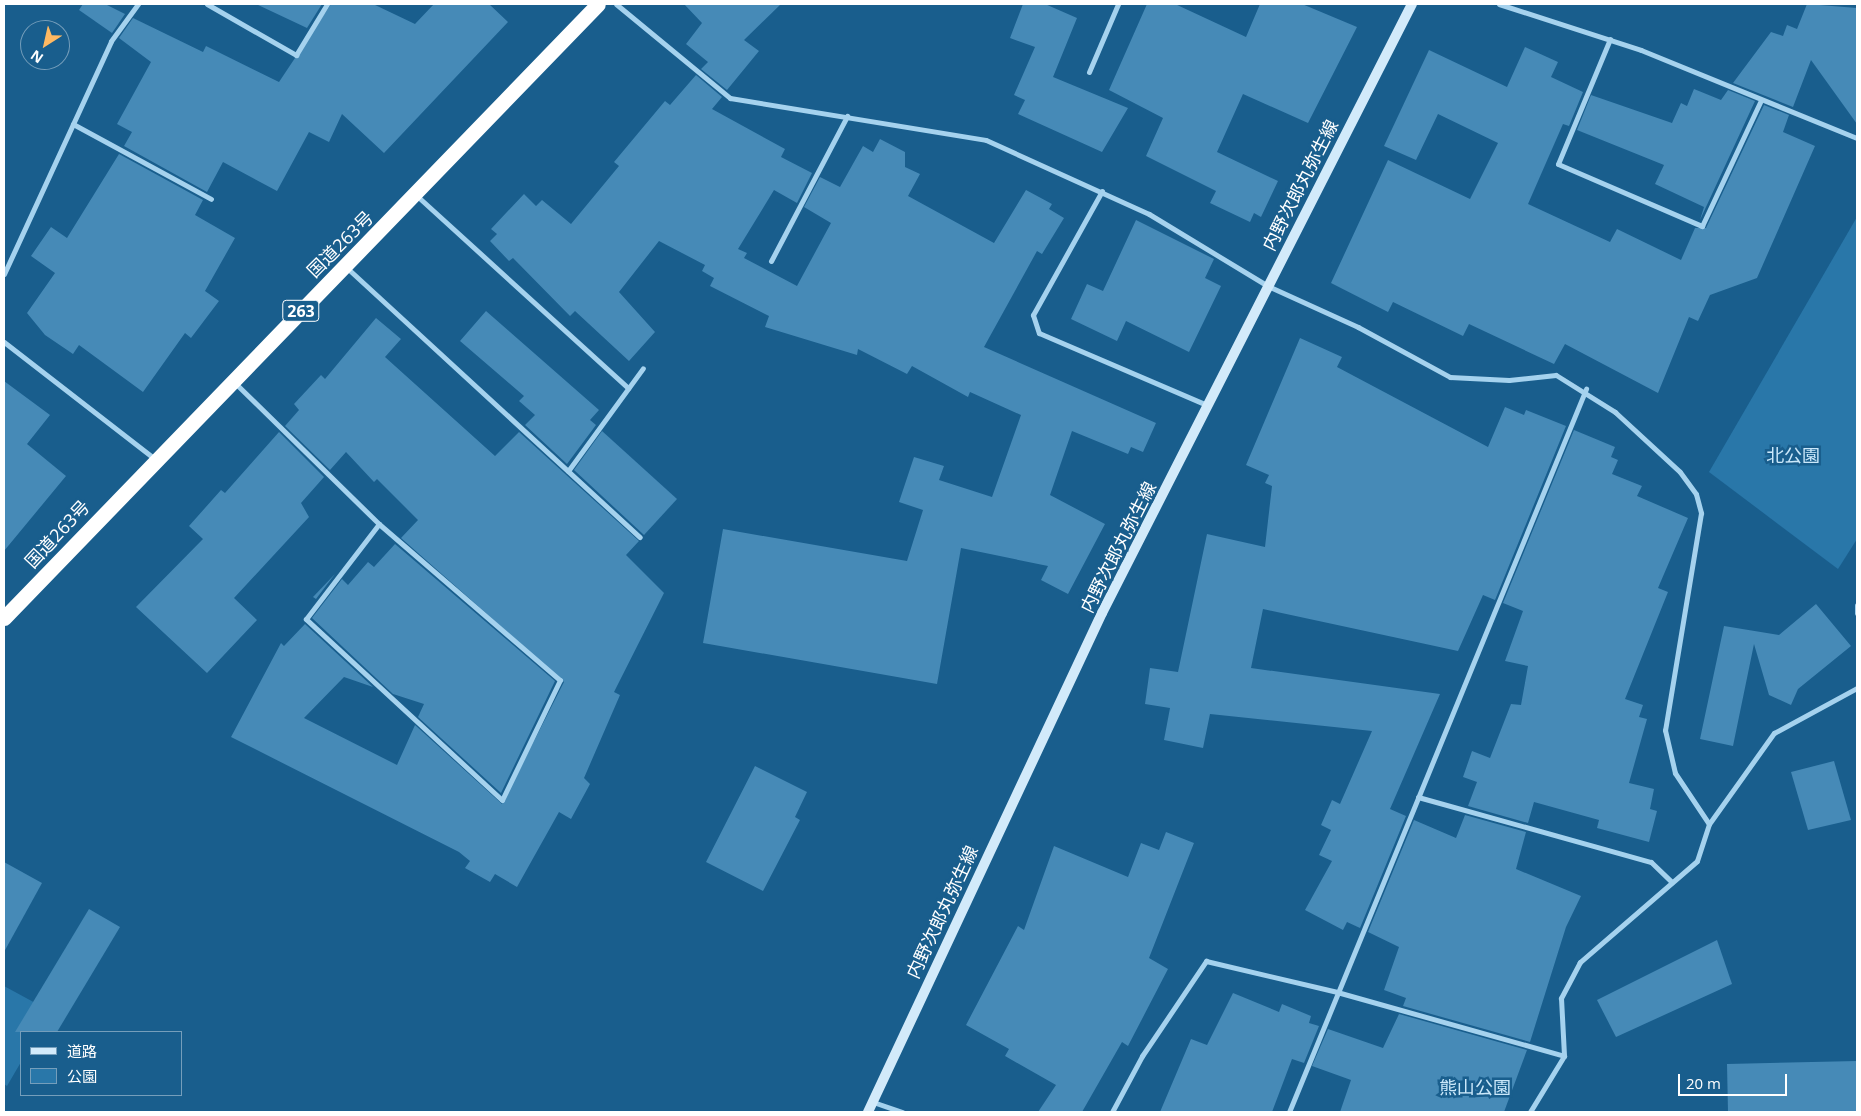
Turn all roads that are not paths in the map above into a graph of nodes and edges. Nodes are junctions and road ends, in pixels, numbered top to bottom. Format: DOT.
graph roads {
  1 [pos="138,4"];
  2 [pos="207,4"];
  3 [pos="327,4"];
  4 [pos="598,4"];
  5 [pos="616,4"];
  6 [pos="1118,4"];
  7 [pos="1412,4"];
  8 [pos="1499,4"];
  9 [pos="1610,39"];
  10 [pos="1089,72"];
  11 [pos="1760,102"];
  12 [pos="847,116"];
  13 [pos="73,124"];
  14 [pos="1857,138"];
  15 [pos="1102,191"];
  16 [pos="416,195"];
  17 [pos="211,199"];
  18 [pos="771,261"];
  19 [pos="345,266"];
  20 [pos="4,274"];
  21 [pos="1268,286"];
  22 [pos="4,342"];
  23 [pos="643,368"];
  24 [pos="232,380"];
  25 [pos="628,388"];
  26 [pos="1586,389"];
  27 [pos="1208,405"];
  28 [pos="156,459"];
  29 [pos="568,471"];
  30 [pos="379,524"];
  31 [pos="640,537"];
  32 [pos="1857,605"];
  33 [pos="1857,613"];
  34 [pos="4,618"];
  35 [pos="1857,688"];
  36 [pos="1418,797"];
  37 [pos="1709,824"];
  38 [pos="1672,882"];
  39 [pos="1337,992"];
  40 [pos="1564,1056"];
  41 [pos="873,1102"];
  42 [pos="868,1112"];
  43 [pos="902,1112"];
  44 [pos="1112,1112"];
  45 [pos="1289,1112"];
  46 [pos="1530,1112"];
  1 -- 13 [label="street"];
  2 -- 3 [label="street"];
  4 -- 16 [label="highway, 国道263号 / 263"];
  5 -- 12 [label="street"];
  6 -- 10 [label="street"];
  7 -- 21 [label="main road, 内野次郎丸弥生線"];
  8 -- 9 [label="street"];
  9 -- 11 [label="street"];
  9 -- 11 [label="street"];
  11 -- 14 [label="street"];
  12 -- 15 [label="street"];
  12 -- 18 [label="street"];
  13 -- 17 [label="street"];
  13 -- 20 [label="street"];
  15 -- 21 [label="street"];
  15 -- 27 [label="street"];
  16 -- 19 [label="highway, 国道263号 / 263"];
  16 -- 25 [label="street"];
  19 -- 24 [label="highway, 国道263号 / 263"];
  19 -- 29 [label="street"];
  21 -- 26 [label="street"];
  21 -- 27 [label="main road, 内野次郎丸弥生線"];
  22 -- 28 [label="street"];
  23 -- 25 [label="street"];
  24 -- 28 [label="highway, 国道263号 / 263"];
  24 -- 30 [label="street"];
  25 -- 29 [label="street"];
  26 -- 36 [label="street"];
  26 -- 37 [label="street"];
  27 -- 41 [label="main road, 内野次郎丸弥生線"];
  28 -- 34 [label="highway, 国道263号 / 263"];
  29 -- 31 [label="street"];
  30 -- 30 [label="street"];
  32 -- 33 [label="street"];
  35 -- 37 [label="street"];
  36 -- 38 [label="street"];
  36 -- 39 [label="street"];
  37 -- 38 [label="street"];
  38 -- 40 [label="street"];
  39 -- 40 [label="street"];
  39 -- 44 [label="street"];
  39 -- 45 [label="street"];
  40 -- 46 [label="street"];
  41 -- 42 [label="main road, 内野次郎丸弥生線"];
  41 -- 43 [label="street"];
}
